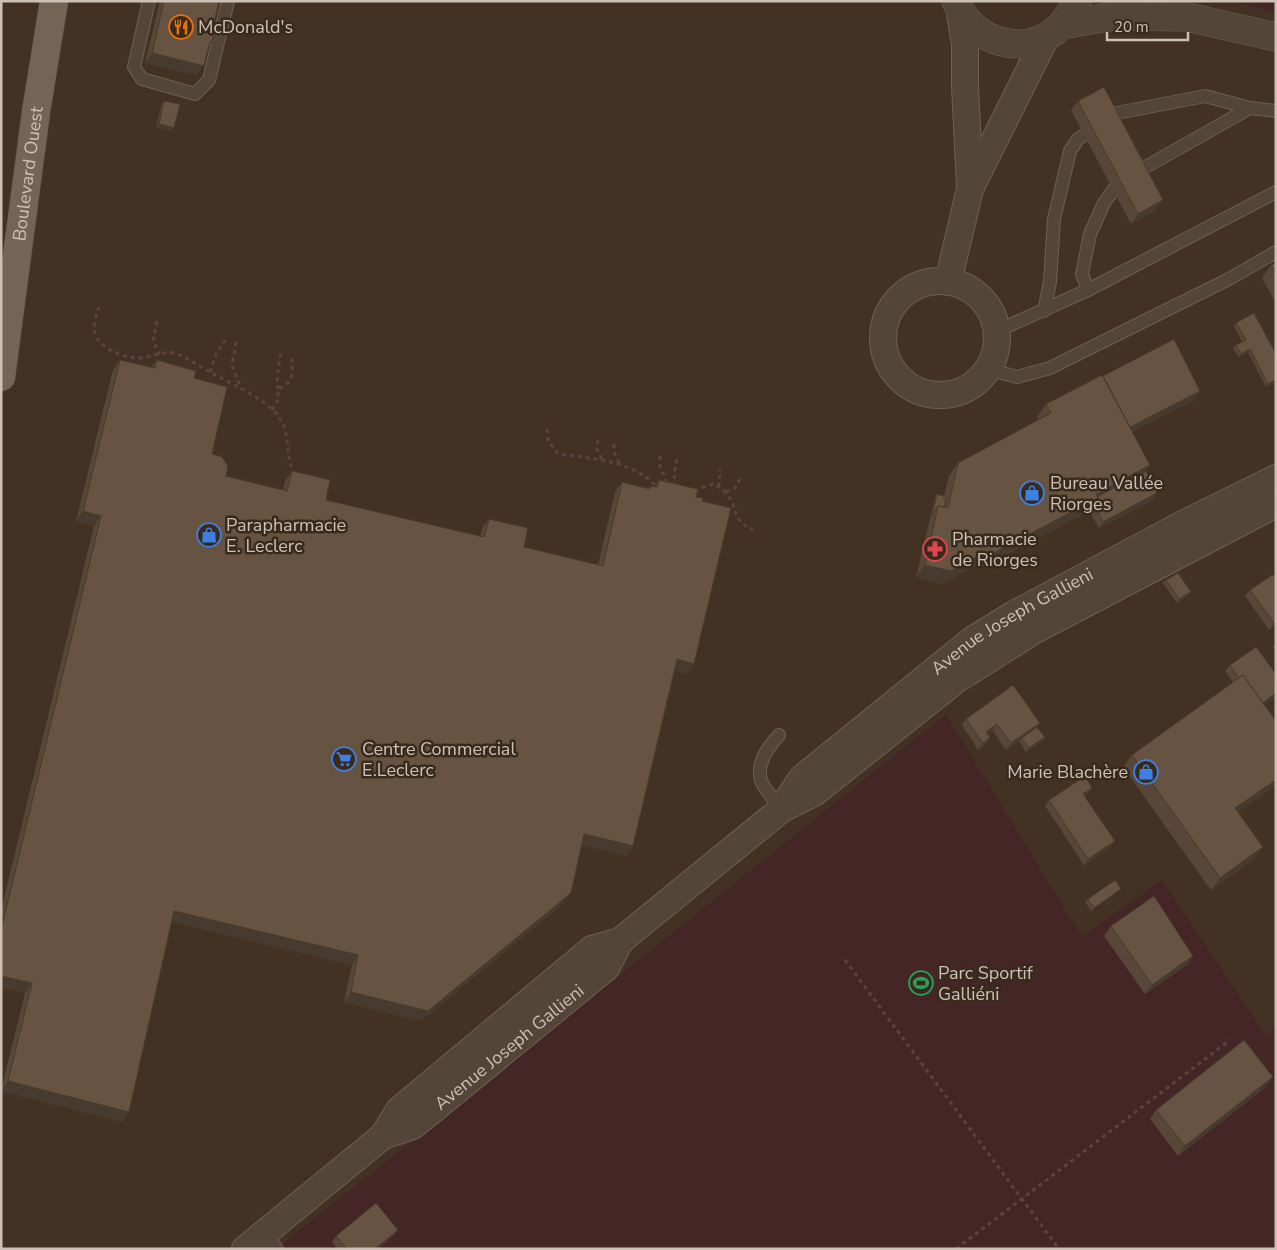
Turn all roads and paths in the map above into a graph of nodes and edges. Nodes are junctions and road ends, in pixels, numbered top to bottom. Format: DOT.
graph roads {
  1 [pos="54,1"];
  2 [pos="149,1"];
  3 [pos="228,1"];
  4 [pos="1077,1"];
  5 [pos="1157,1"];
  6 [pos="958,7"];
  7 [pos="1187,17"];
  8 [pos="1054,31"];
  9 [pos="1276,37"];
  10 [pos="1250,108"];
  11 [pos="1276,111"];
  12 [pos="970,189"];
  13 [pos="1276,192"];
  14 [pos="1276,252"];
  15 [pos="948,282"];
  16 [pos="1088,290"];
  17 [pos="99,307"];
  18 [pos="1044,311"];
  19 [pos="157,321"];
  20 [pos="997,331"];
  21 [pos="226,339"];
  22 [pos="236,342"];
  23 [pos="281,352"];
  24 [pos="160,354"];
  25 [pos="292,355"];
  26 [pos="988,369"];
  27 [pos="210,372"];
  28 [pos="1,377"];
  29 [pos="278,389"];
  30 [pos="243,391"];
  31 [pos="272,410"];
  32 [pos="547,428"];
  33 [pos="598,440"];
  34 [pos="614,444"];
  35 [pos="660,456"];
  36 [pos="677,459"];
  37 [pos="602,460"];
  38 [pos="620,466"];
  39 [pos="720,469"];
  40 [pos="296,477"];
  41 [pos="741,477"];
  42 [pos="668,486"];
  43 [pos="719,487"];
  44 [pos="676,489"];
  45 [pos="662,492"];
  46 [pos="726,492"];
  47 [pos="692,494"];
  48 [pos="1272,497"];
  49 [pos="753,530"];
  50 [pos="779,735"];
  51 [pos="782,809"];
  52 [pos="845,960"];
  53 [pos="1230,1040"];
  54 [pos="1021,1199"];
  55 [pos="262,1244"];
  56 [pos="956,1249"];
  57 [pos="1059,1249"];
  1 -- 28 [label="main road, Boulevard Ouest"];
  2 -- 3 [label="lane"];
  4 -- 8 [label="street"];
  5 -- 7 [label="street"];
  6 -- 8 [label="street"];
  6 -- 12 [label="street"];
  7 -- 8 [label="street"];
  7 -- 9 [label="street"];
  8 -- 12 [label="street"];
  10 -- 11 [label="lane"];
  10 -- 16 [label="lane"];
  10 -- 18 [label="lane"];
  12 -- 15 [label="street"];
  13 -- 16 [label="lane"];
  14 -- 26 [label="lane"];
  15 -- 20 [label="street"];
  15 -- 26 [label="street"];
  16 -- 18 [label="lane"];
  17 -- 24 [label="path"];
  18 -- 20 [label="lane"];
  19 -- 24 [label="path"];
  20 -- 26 [label="street"];
  21 -- 27 [label="path"];
  22 -- 30 [label="path"];
  23 -- 29 [label="path"];
  24 -- 27 [label="path"];
  25 -- 29 [label="path"];
  27 -- 30 [label="path"];
  29 -- 31 [label="path"];
  30 -- 31 [label="path"];
  31 -- 40 [label="path"];
  32 -- 37 [label="path"];
  33 -- 37 [label="path"];
  34 -- 38 [label="path"];
  35 -- 42 [label="path"];
  36 -- 44 [label="path"];
  37 -- 38 [label="path"];
  38 -- 45 [label="path"];
  39 -- 43 [label="path"];
  41 -- 46 [label="path"];
  43 -- 46 [label="path"];
  43 -- 47 [label="path"];
  46 -- 49 [label="path"];
  48 -- 51 [label="street, Avenue Joseph Gallieni"];
  50 -- 51 [label="lane"];
  51 -- 55 [label="street, Avenue Joseph Gallieni"];
  52 -- 54 [label="path"];
  53 -- 54 [label="path"];
  54 -- 56 [label="path"];
  54 -- 57 [label="path"];
}
